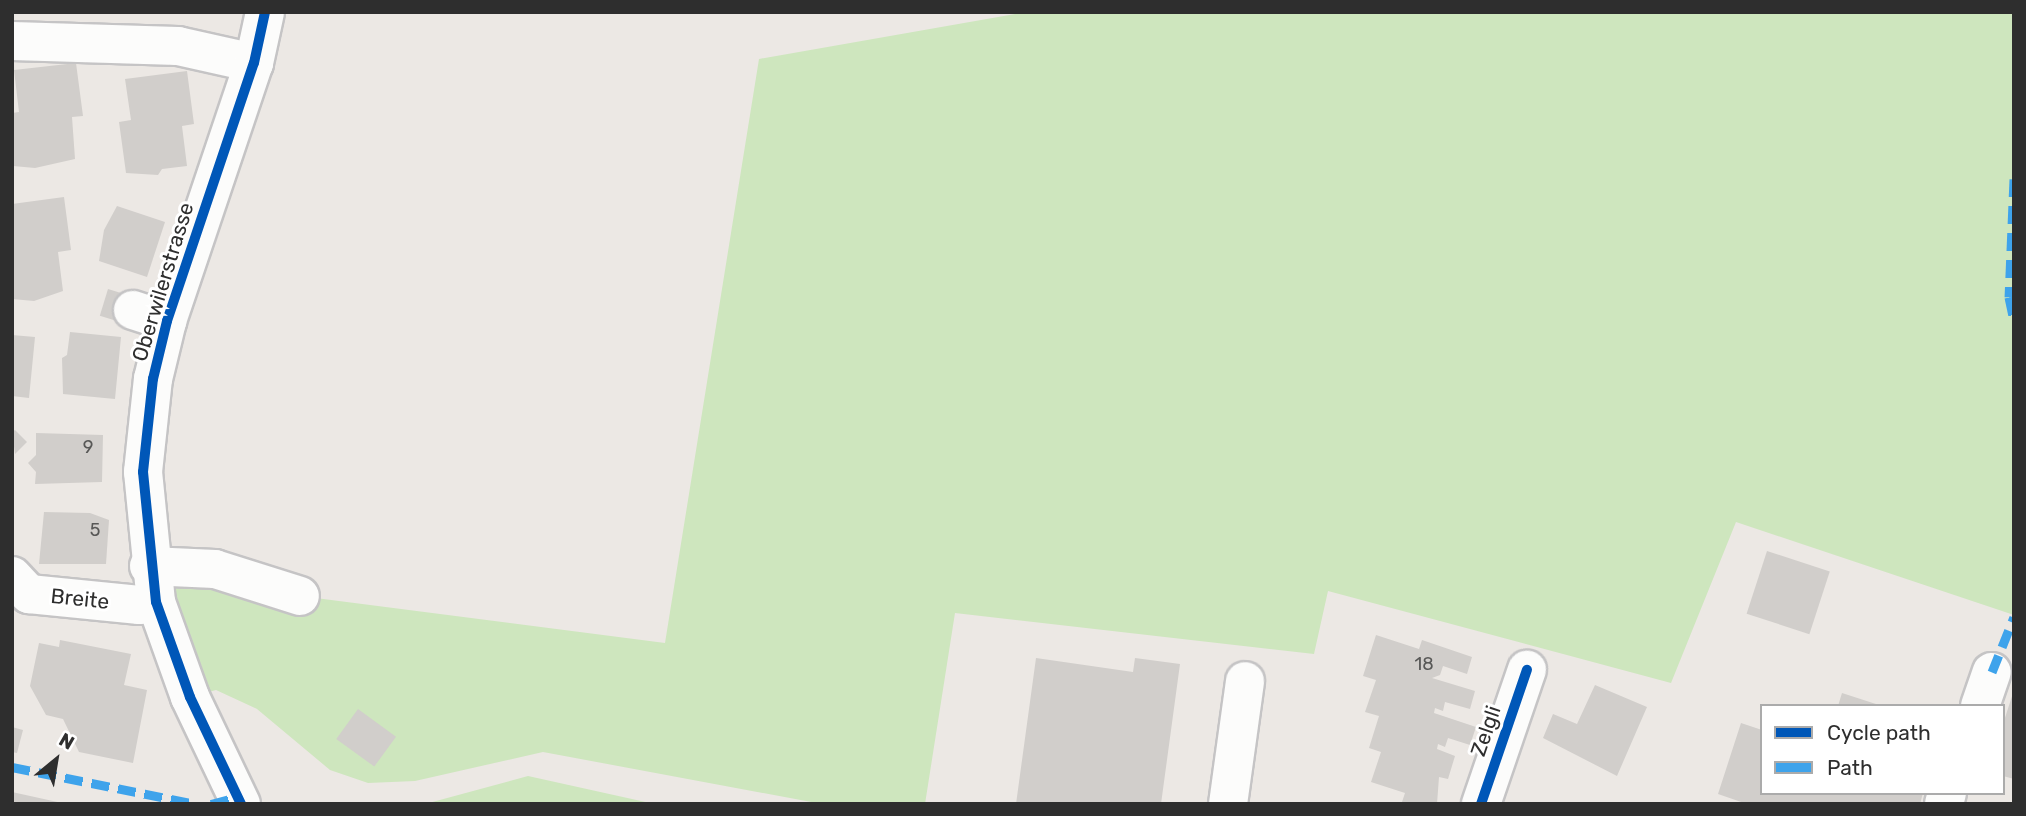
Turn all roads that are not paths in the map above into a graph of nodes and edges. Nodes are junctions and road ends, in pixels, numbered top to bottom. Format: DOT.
graph roads {
  1 [pos="265,12"];
  2 [pos="12,41"];
  3 [pos="254,63"];
  4 [pos="12,576"];
  5 [pos="152,584"];
  6 [pos="300,596"];
  7 [pos="1527,670"];
  8 [pos="1245,681"];
  9 [pos="241,804"];
  10 [pos="1228,804"];
  11 [pos="1481,804"];
  1 -- 3 [label="street, Oberwilerstrasse"];
  2 -- 3 [label="street"];
  3 -- 5 [label="street, Oberwilerstrasse"];
  4 -- 5 [label="street, Breite"];
  5 -- 6 [label="street, Breite"];
  5 -- 9 [label="street, Oberwilerstrasse"];
  7 -- 11 [label="street, Zelgli"];
  8 -- 10 [label="street"];
}
